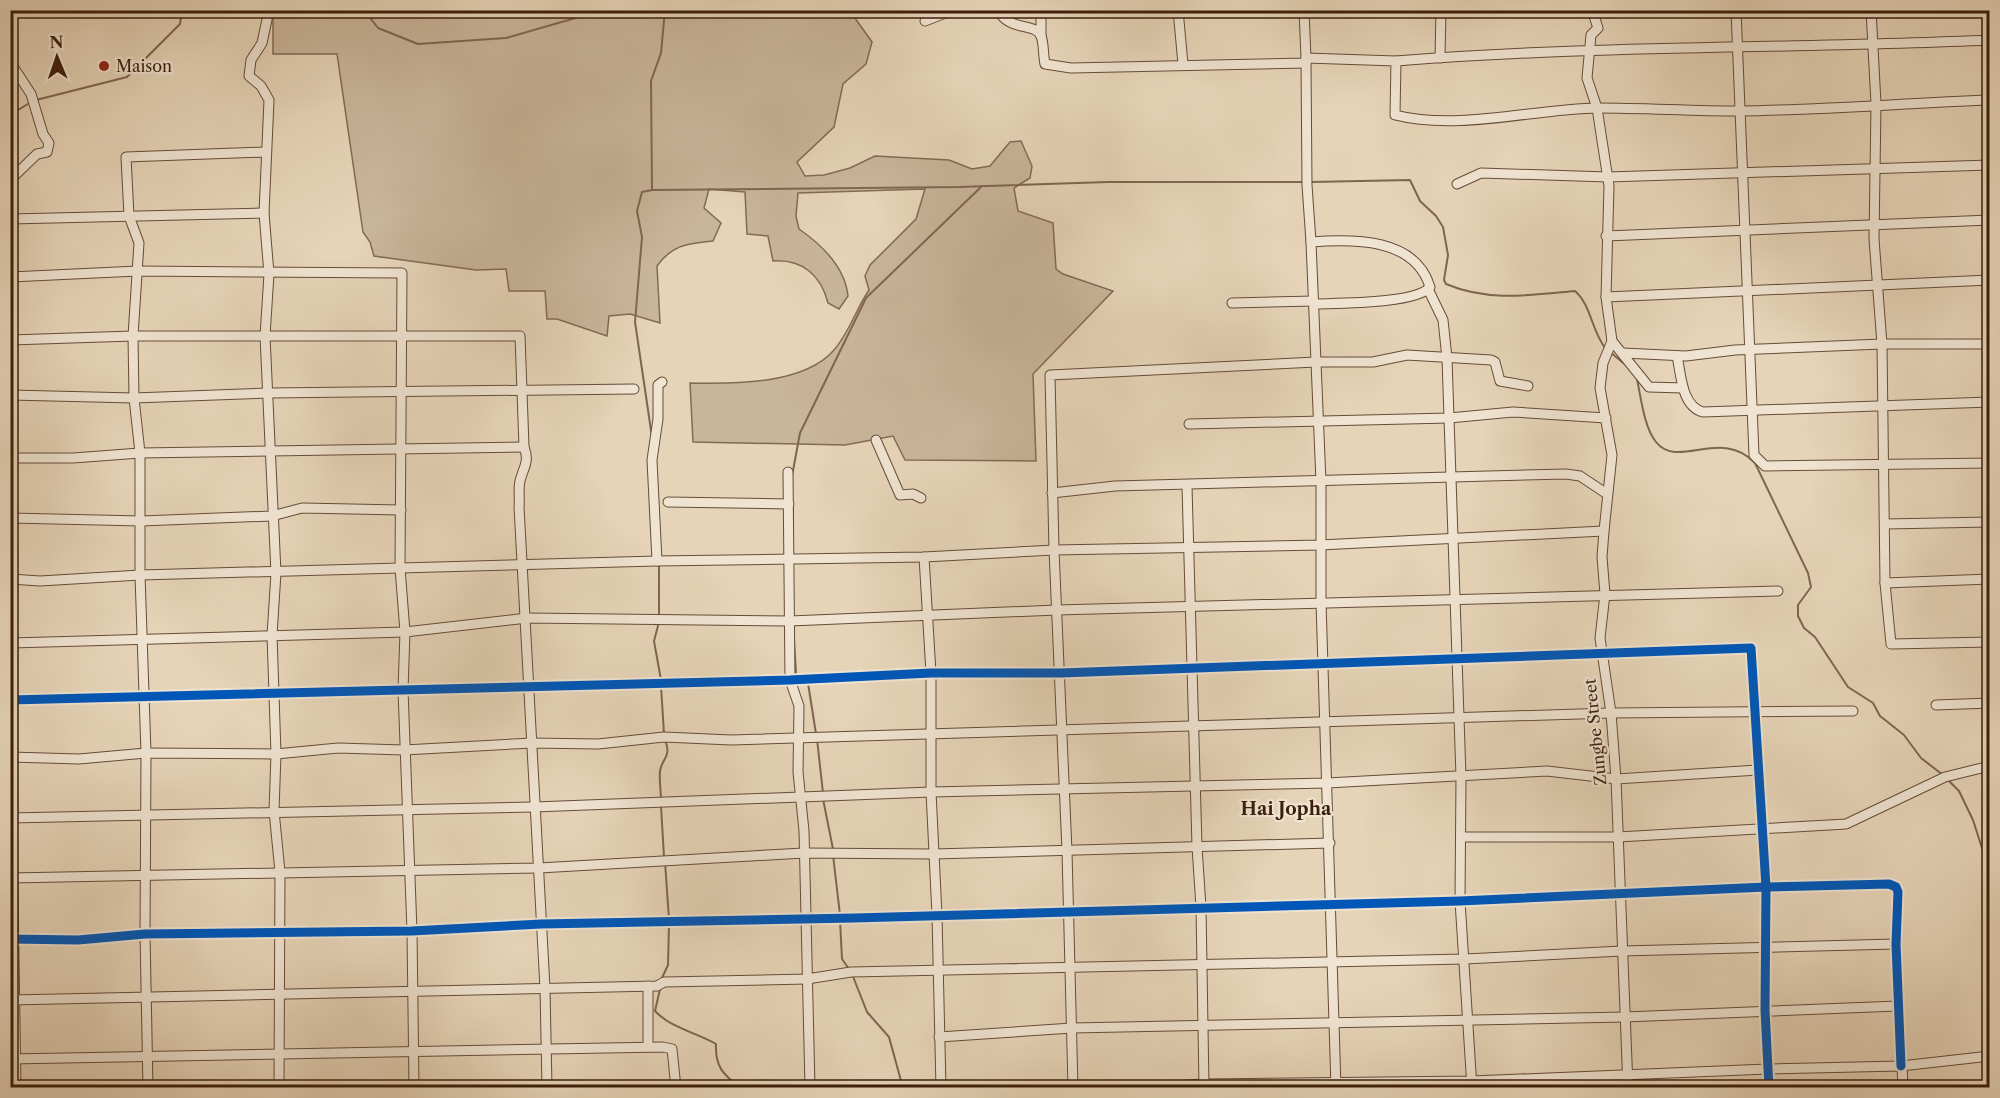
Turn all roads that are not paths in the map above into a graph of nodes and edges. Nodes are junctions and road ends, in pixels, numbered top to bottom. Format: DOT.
graph roads {
  1 [pos="269,10"];
  2 [pos="953,10"];
  3 [pos="998,10"];
  4 [pos="1041,10"];
  5 [pos="1178,10"];
  6 [pos="1304,10"];
  7 [pos="1441,10"];
  8 [pos="1592,10"];
  9 [pos="1736,10"];
  10 [pos="1871,10"];
  11 [pos="925,21"];
  12 [pos="1041,36"];
  13 [pos="1989,40"];
  14 [pos="1737,45"];
  15 [pos="1872,46"];
  16 [pos="1590,50"];
  17 [pos="1440,58"];
  18 [pos="1306,61"];
  19 [pos="1396,61"];
  20 [pos="10,62"];
  21 [pos="1183,64"];
  22 [pos="1989,100"];
  23 [pos="1876,104"];
  24 [pos="1597,108"];
  25 [pos="1740,111"];
  26 [pos="266,152"];
  27 [pos="1989,165"];
  28 [pos="1876,169"];
  29 [pos="1742,174"];
  30 [pos="1608,177"];
  31 [pos="10,180"];
  32 [pos="1457,184"];
  33 [pos="264,213"];
  34 [pos="129,216"];
  35 [pos="10,219"];
  36 [pos="1989,220"];
  37 [pos="1875,223"];
  38 [pos="1744,230"];
  39 [pos="1606,236"];
  40 [pos="1311,242"];
  41 [pos="138,271"];
  42 [pos="269,274"];
  43 [pos="10,277"];
  44 [pos="1989,280"];
  45 [pos="1879,286"];
  46 [pos="1428,289"];
  47 [pos="1748,290"];
  48 [pos="1606,297"];
  49 [pos="1314,302"];
  50 [pos="1232,303"];
  51 [pos="401,335"];
  52 [pos="133,336"];
  53 [pos="265,336"];
  54 [pos="10,340"];
  55 [pos="1611,343"];
  56 [pos="1882,344"];
  57 [pos="1989,344"];
  58 [pos="1750,349"];
  59 [pos="1623,353"];
  60 [pos="1677,356"];
  61 [pos="1447,358"];
  62 [pos="1316,362"];
  63 [pos="662,382"];
  64 [pos="1528,386"];
  65 [pos="1683,388"];
  66 [pos="634,389"];
  67 [pos="521,391"];
  68 [pos="401,392"];
  69 [pos="269,393"];
  70 [pos="10,395"];
  71 [pos="134,398"];
  72 [pos="1989,402"];
  73 [pos="1884,405"];
  74 [pos="1752,410"];
  75 [pos="1449,418"];
  76 [pos="1606,418"];
  77 [pos="1318,420"];
  78 [pos="1189,424"];
  79 [pos="876,440"];
  80 [pos="524,447"];
  81 [pos="400,450"];
  82 [pos="272,451"];
  83 [pos="140,453"];
  84 [pos="10,458"];
  85 [pos="1989,463"];
  86 [pos="1885,465"];
  87 [pos="788,472"];
  88 [pos="1452,478"];
  89 [pos="1320,482"];
  90 [pos="1187,486"];
  91 [pos="1052,493"];
  92 [pos="1607,494"];
  93 [pos="921,498"];
  94 [pos="668,502"];
  95 [pos="789,504"];
  96 [pos="401,510"];
  97 [pos="272,516"];
  98 [pos="10,518"];
  99 [pos="141,521"];
  100 [pos="1989,522"];
  101 [pos="1885,524"];
  102 [pos="1604,531"];
  103 [pos="10,537"];
  104 [pos="1453,539"];
  105 [pos="1190,546"];
  106 [pos="1320,546"];
  107 [pos="1054,550"];
  108 [pos="790,557"];
  109 [pos="924,557"];
  110 [pos="657,561"];
  111 [pos="523,564"];
  112 [pos="400,568"];
  113 [pos="276,573"];
  114 [pos="140,575"];
  115 [pos="11,579"];
  116 [pos="1989,579"];
  117 [pos="1885,583"];
  118 [pos="1778,591"];
  119 [pos="1605,594"];
  120 [pos="1454,598"];
  121 [pos="10,601"];
  122 [pos="1321,602"];
  123 [pos="1190,607"];
  124 [pos="1057,610"];
  125 [pos="926,617"];
  126 [pos="527,618"];
  127 [pos="790,621"];
  128 [pos="405,632"];
  129 [pos="272,635"];
  130 [pos="144,638"];
  131 [pos="1989,642"];
  132 [pos="10,643"];
  133 [pos="1600,652"];
  134 [pos="1456,657"];
  135 [pos="1325,662"];
  136 [pos="1192,668"];
  137 [pos="931,673"];
  138 [pos="1061,674"];
  139 [pos="790,680"];
  140 [pos="531,686"];
  141 [pos="403,690"];
  142 [pos="275,693"];
  143 [pos="144,697"];
  144 [pos="11,699"];
  145 [pos="1989,703"];
  146 [pos="1936,705"];
  147 [pos="1754,710"];
  148 [pos="1853,711"];
  149 [pos="1611,712"];
  150 [pos="1459,719"];
  151 [pos="1325,721"];
  152 [pos="1194,724"];
  153 [pos="1062,728"];
  154 [pos="932,732"];
  155 [pos="800,736"];
  156 [pos="532,743"];
  157 [pos="404,750"];
  158 [pos="146,753"];
  159 [pos="276,754"];
  160 [pos="12,757"];
  161 [pos="1989,766"];
  162 [pos="1758,770"];
  163 [pos="1461,777"];
  164 [pos="1616,779"];
  165 [pos="1327,783"];
  166 [pos="1195,785"];
  167 [pos="1064,790"];
  168 [pos="931,792"];
  169 [pos="801,799"];
  170 [pos="534,807"];
  171 [pos="405,810"];
  172 [pos="274,811"];
  173 [pos="145,816"];
  174 [pos="12,818"];
  175 [pos="1761,830"];
  176 [pos="1461,837"];
  177 [pos="1618,837"];
  178 [pos="1330,843"];
  179 [pos="1197,847"];
  180 [pos="1067,851"];
  181 [pos="804,853"];
  182 [pos="933,854"];
  183 [pos="539,868"];
  184 [pos="408,869"];
  185 [pos="280,872"];
  186 [pos="146,876"];
  187 [pos="13,878"];
  188 [pos="1766,887"];
  189 [pos="1619,893"];
  190 [pos="1460,901"];
  191 [pos="1331,904"];
  192 [pos="1201,907"];
  193 [pos="1069,912"];
  194 [pos="938,915"];
  195 [pos="805,918"];
  196 [pos="542,924"];
  197 [pos="412,931"];
  198 [pos="279,933"];
  199 [pos="145,934"];
  200 [pos="12,939"];
  201 [pos="1896,944"];
  202 [pos="1764,950"];
  203 [pos="1622,951"];
  204 [pos="1466,959"];
  205 [pos="1333,962"];
  206 [pos="1203,965"];
  207 [pos="1069,968"];
  208 [pos="938,969"];
  209 [pos="807,979"];
  210 [pos="656,984"];
  211 [pos="545,988"];
  212 [pos="411,991"];
  213 [pos="279,994"];
  214 [pos="147,995"];
  215 [pos="13,1000"];
  216 [pos="1898,1006"];
  217 [pos="1765,1010"];
  218 [pos="1625,1017"];
  219 [pos="1468,1020"];
  220 [pos="1335,1023"];
  221 [pos="1202,1026"];
  222 [pos="1072,1028"];
  223 [pos="939,1037"];
  224 [pos="648,1047"];
  225 [pos="413,1050"];
  226 [pos="546,1050"];
  227 [pos="278,1053"];
  228 [pos="149,1055"];
  229 [pos="1989,1056"];
  230 [pos="13,1059"];
  231 [pos="1901,1066"];
  232 [pos="1768,1069"];
  233 [pos="1628,1076"];
  234 [pos="1472,1084"];
  235 [pos="1336,1085"];
  236 [pos="1204,1086"];
  237 [pos="16,1088"];
  238 [pos="148,1088"];
  239 [pos="279,1088"];
  240 [pos="414,1088"];
  241 [pos="548,1088"];
  242 [pos="676,1088"];
  243 [pos="810,1088"];
  244 [pos="941,1088"];
  245 [pos="1073,1088"];
  246 [pos="1139,1088"];
  247 [pos="1628,1088"];
  248 [pos="1769,1088"];
  249 [pos="1904,1088"];
  1 -- 26 [label="street"];
  2 -- 11 [label="street"];
  3 -- 12 [label="street"];
  4 -- 12 [label="street"];
  5 -- 21 [label="street"];
  6 -- 18 [label="street"];
  7 -- 17 [label="street"];
  8 -- 16 [label="street"];
  9 -- 14 [label="street"];
  10 -- 15 [label="street"];
  12 -- 21 [label="street"];
  13 -- 15 [label="street"];
  14 -- 15 [label="street"];
  14 -- 16 [label="street"];
  14 -- 25 [label="street"];
  15 -- 23 [label="street"];
  16 -- 17 [label="street"];
  16 -- 24 [label="street"];
  17 -- 19 [label="street"];
  18 -- 19 [label="street"];
  18 -- 21 [label="street"];
  18 -- 40 [label="street"];
  19 -- 24 [label="street"];
  20 -- 31 [label="street"];
  22 -- 23 [label="street"];
  23 -- 25 [label="street"];
  23 -- 28 [label="street"];
  24 -- 25 [label="street"];
  24 -- 30 [label="street"];
  25 -- 29 [label="street"];
  26 -- 33 [label="street"];
  26 -- 34 [label="street"];
  27 -- 28 [label="street"];
  28 -- 29 [label="street"];
  28 -- 37 [label="street"];
  29 -- 30 [label="street"];
  29 -- 38 [label="street"];
  30 -- 32 [label="street"];
  30 -- 39 [label="street"];
  33 -- 34 [label="street"];
  33 -- 42 [label="street"];
  34 -- 35 [label="street"];
  34 -- 41 [label="street"];
  36 -- 37 [label="street"];
  37 -- 38 [label="street"];
  37 -- 45 [label="street"];
  38 -- 39 [label="street"];
  38 -- 47 [label="street"];
  39 -- 48 [label="street"];
  40 -- 46 [label="street"];
  40 -- 49 [label="street"];
  41 -- 42 [label="street"];
  41 -- 43 [label="street"];
  41 -- 52 [label="street"];
  42 -- 51 [label="street"];
  42 -- 53 [label="street"];
  44 -- 45 [label="street"];
  45 -- 47 [label="street"];
  45 -- 56 [label="street"];
  46 -- 49 [label="street"];
  46 -- 61 [label="street"];
  47 -- 48 [label="street"];
  47 -- 58 [label="street"];
  48 -- 55 [label="street"];
  49 -- 50 [label="street"];
  49 -- 62 [label="street"];
  51 -- 53 [label="street"];
  51 -- 67 [label="street"];
  51 -- 68 [label="street"];
  52 -- 53 [label="street"];
  52 -- 54 [label="street"];
  52 -- 71 [label="street"];
  53 -- 69 [label="street"];
  55 -- 59 [label="street"];
  55 -- 76 [label="street, Zungbe Street"];
  56 -- 57 [label="street"];
  56 -- 58 [label="street"];
  56 -- 73 [label="street"];
  58 -- 60 [label="street"];
  58 -- 74 [label="street"];
  59 -- 60 [label="street"];
  59 -- 65 [label="street"];
  60 -- 65 [label="street"];
  61 -- 62 [label="street"];
  61 -- 64 [label="street"];
  61 -- 75 [label="street"];
  62 -- 77 [label="street"];
  62 -- 91 [label="street"];
  63 -- 110 [label="street"];
  65 -- 74 [label="street"];
  66 -- 67 [label="street"];
  67 -- 68 [label="street"];
  67 -- 80 [label="street"];
  68 -- 69 [label="street"];
  68 -- 81 [label="street"];
  69 -- 71 [label="street"];
  69 -- 82 [label="street"];
  70 -- 71 [label="street"];
  71 -- 83 [label="street"];
  72 -- 73 [label="street"];
  73 -- 74 [label="street"];
  73 -- 86 [label="street"];
  74 -- 86 [label="street"];
  75 -- 76 [label="street"];
  75 -- 77 [label="street"];
  75 -- 88 [label="street"];
  76 -- 92 [label="street, Zungbe Street"];
  77 -- 78 [label="street"];
  77 -- 89 [label="street"];
  79 -- 93 [label="street"];
  80 -- 81 [label="street"];
  80 -- 111 [label="street"];
  81 -- 82 [label="street"];
  81 -- 96 [label="street"];
  82 -- 83 [label="street"];
  82 -- 97 [label="street"];
  83 -- 84 [label="street"];
  83 -- 99 [label="street"];
  85 -- 86 [label="street"];
  86 -- 101 [label="street"];
  87 -- 95 [label="street"];
  88 -- 89 [label="street"];
  88 -- 92 [label="street"];
  88 -- 104 [label="street"];
  89 -- 90 [label="street"];
  89 -- 106 [label="street"];
  90 -- 91 [label="street"];
  90 -- 105 [label="street"];
  91 -- 107 [label="street"];
  92 -- 102 [label="street, Zungbe Street"];
  94 -- 95 [label="street"];
  95 -- 108 [label="street"];
  96 -- 97 [label="street"];
  96 -- 112 [label="street"];
  97 -- 99 [label="street"];
  97 -- 113 [label="street"];
  98 -- 99 [label="street"];
  99 -- 114 [label="street"];
  100 -- 101 [label="street"];
  101 -- 117 [label="street"];
  102 -- 104 [label="street"];
  102 -- 119 [label="street, Zungbe Street"];
  103 -- 115 [label="street"];
  104 -- 106 [label="street"];
  104 -- 120 [label="street"];
  105 -- 106 [label="street"];
  105 -- 107 [label="street"];
  105 -- 123 [label="street"];
  106 -- 122 [label="street"];
  107 -- 109 [label="street"];
  107 -- 124 [label="street"];
  108 -- 109 [label="street"];
  108 -- 110 [label="street"];
  108 -- 127 [label="street"];
  109 -- 125 [label="street"];
  110 -- 111 [label="street"];
  111 -- 112 [label="street"];
  111 -- 126 [label="street"];
  112 -- 113 [label="street"];
  112 -- 128 [label="street"];
  113 -- 114 [label="street"];
  113 -- 129 [label="street"];
  114 -- 115 [label="street"];
  114 -- 130 [label="street"];
  115 -- 121 [label="street"];
  116 -- 117 [label="street"];
  117 -- 131 [label="street"];
  118 -- 119 [label="street"];
  119 -- 120 [label="street"];
  119 -- 133 [label="street, Zungbe Street"];
  120 -- 122 [label="street"];
  120 -- 134 [label="street"];
  122 -- 123 [label="street"];
  122 -- 135 [label="street"];
  123 -- 124 [label="street"];
  123 -- 136 [label="street"];
  124 -- 125 [label="street"];
  124 -- 138 [label="street"];
  125 -- 127 [label="street"];
  125 -- 137 [label="street"];
  126 -- 127 [label="street"];
  126 -- 128 [label="street"];
  126 -- 140 [label="street"];
  127 -- 139 [label="street"];
  128 -- 129 [label="street"];
  128 -- 141 [label="street"];
  129 -- 130 [label="street"];
  129 -- 142 [label="street"];
  130 -- 132 [label="street"];
  130 -- 143 [label="street"];
  133 -- 134 [label="street"];
  133 -- 147 [label="street"];
  133 -- 149 [label="street, Zungbe Street"];
  134 -- 135 [label="street"];
  134 -- 150 [label="street"];
  135 -- 136 [label="street"];
  135 -- 151 [label="street"];
  136 -- 138 [label="street"];
  136 -- 152 [label="street"];
  137 -- 138 [label="street"];
  137 -- 139 [label="street"];
  137 -- 154 [label="street"];
  138 -- 153 [label="street"];
  139 -- 140 [label="street"];
  139 -- 155 [label="street"];
  140 -- 141 [label="street"];
  140 -- 156 [label="street"];
  141 -- 142 [label="street"];
  141 -- 157 [label="street"];
  142 -- 143 [label="street"];
  142 -- 159 [label="street"];
  143 -- 144 [label="street"];
  143 -- 158 [label="street"];
  144 -- 160 [label="street"];
  145 -- 146 [label="street"];
  147 -- 148 [label="street"];
  147 -- 149 [label="street"];
  147 -- 162 [label="street"];
  149 -- 150 [label="street"];
  149 -- 164 [label="street, Zungbe Street"];
  150 -- 151 [label="street"];
  150 -- 163 [label="street"];
  151 -- 152 [label="street"];
  151 -- 165 [label="street"];
  152 -- 153 [label="street"];
  152 -- 166 [label="street"];
  153 -- 154 [label="street"];
  153 -- 167 [label="street"];
  154 -- 155 [label="street"];
  154 -- 168 [label="street"];
  155 -- 156 [label="street"];
  155 -- 169 [label="street"];
  156 -- 157 [label="street"];
  156 -- 170 [label="street"];
  157 -- 159 [label="street"];
  157 -- 171 [label="street"];
  158 -- 159 [label="street"];
  158 -- 160 [label="street"];
  158 -- 173 [label="street"];
  159 -- 172 [label="street"];
  160 -- 174 [label="street"];
  161 -- 175 [label="street"];
  162 -- 164 [label="street"];
  162 -- 175 [label="street"];
  163 -- 164 [label="street"];
  163 -- 165 [label="street"];
  163 -- 176 [label="street"];
  164 -- 177 [label="street, Zungbe Street"];
  165 -- 166 [label="street"];
  165 -- 178 [label="street"];
  166 -- 167 [label="street"];
  166 -- 179 [label="street"];
  167 -- 168 [label="street"];
  167 -- 180 [label="street"];
  168 -- 169 [label="street"];
  168 -- 182 [label="street"];
  169 -- 170 [label="street"];
  169 -- 181 [label="street"];
  170 -- 171 [label="street"];
  170 -- 183 [label="street"];
  171 -- 172 [label="street"];
  171 -- 184 [label="street"];
  172 -- 173 [label="street"];
  172 -- 185 [label="street"];
  173 -- 174 [label="street"];
  173 -- 186 [label="street"];
  174 -- 187 [label="street"];
  175 -- 177 [label="street"];
  175 -- 188 [label="street"];
  176 -- 177 [label="street"];
  176 -- 190 [label="street"];
  177 -- 189 [label="street, Zungbe Street"];
  178 -- 179 [label="street"];
  178 -- 191 [label="street"];
  179 -- 180 [label="street"];
  179 -- 192 [label="street"];
  180 -- 182 [label="street"];
  180 -- 193 [label="street"];
  181 -- 182 [label="street"];
  181 -- 183 [label="street"];
  181 -- 195 [label="street"];
  182 -- 194 [label="street"];
  183 -- 184 [label="street"];
  183 -- 196 [label="street"];
  184 -- 185 [label="street"];
  184 -- 197 [label="street"];
  185 -- 186 [label="street"];
  185 -- 198 [label="street"];
  186 -- 187 [label="street"];
  186 -- 199 [label="street"];
  187 -- 200 [label="street"];
  188 -- 189 [label="street"];
  188 -- 201 [label="street"];
  188 -- 202 [label="street"];
  189 -- 190 [label="street"];
  189 -- 203 [label="street, Zungbe Street"];
  190 -- 191 [label="street"];
  190 -- 204 [label="street"];
  191 -- 192 [label="street"];
  191 -- 205 [label="street"];
  192 -- 193 [label="street"];
  192 -- 206 [label="street"];
  193 -- 194 [label="street"];
  193 -- 207 [label="street"];
  194 -- 195 [label="street"];
  194 -- 208 [label="street"];
  195 -- 196 [label="street"];
  195 -- 209 [label="street"];
  196 -- 197 [label="street"];
  196 -- 211 [label="street"];
  197 -- 198 [label="street"];
  197 -- 212 [label="street"];
  198 -- 199 [label="street"];
  198 -- 213 [label="street"];
  199 -- 200 [label="street"];
  199 -- 214 [label="street"];
  200 -- 215 [label="street"];
  201 -- 202 [label="street"];
  201 -- 216 [label="street"];
  202 -- 203 [label="street"];
  202 -- 217 [label="street"];
  203 -- 204 [label="street"];
  203 -- 218 [label="street, Zungbe Street"];
  204 -- 205 [label="street"];
  204 -- 219 [label="street"];
  205 -- 206 [label="street"];
  205 -- 220 [label="street"];
  206 -- 207 [label="street"];
  206 -- 221 [label="street"];
  207 -- 208 [label="street"];
  207 -- 222 [label="street"];
  208 -- 209 [label="street"];
  208 -- 223 [label="street"];
  209 -- 210 [label="street"];
  209 -- 243 [label="street"];
  210 -- 211 [label="street"];
  210 -- 224 [label="street"];
  211 -- 212 [label="street"];
  211 -- 226 [label="street"];
  212 -- 213 [label="street"];
  212 -- 225 [label="street"];
  213 -- 214 [label="street"];
  213 -- 227 [label="street"];
  214 -- 215 [label="street"];
  214 -- 228 [label="street"];
  215 -- 230 [label="street"];
  216 -- 217 [label="street"];
  216 -- 231 [label="street"];
  217 -- 218 [label="street"];
  217 -- 232 [label="street"];
  218 -- 219 [label="street"];
  218 -- 233 [label="street, Zungbe Street"];
  219 -- 220 [label="street"];
  219 -- 234 [label="street"];
  220 -- 221 [label="street"];
  220 -- 235 [label="street"];
  221 -- 222 [label="street"];
  221 -- 236 [label="street"];
  222 -- 223 [label="street"];
  222 -- 245 [label="street"];
  223 -- 244 [label="street"];
  224 -- 226 [label="street"];
  224 -- 242 [label="street"];
  225 -- 226 [label="street"];
  225 -- 227 [label="street"];
  225 -- 240 [label="street"];
  226 -- 241 [label="street"];
  227 -- 228 [label="street"];
  227 -- 239 [label="street"];
  228 -- 230 [label="street"];
  228 -- 238 [label="street"];
  229 -- 231 [label="street"];
  230 -- 237 [label="street"];
  231 -- 232 [label="street"];
  231 -- 249 [label="street"];
  232 -- 233 [label="street"];
  232 -- 248 [label="street"];
  233 -- 234 [label="street"];
  233 -- 247 [label="street, Zungbe Street"];
  234 -- 235 [label="street"];
  235 -- 236 [label="street"];
  236 -- 246 [label="street"];
}
